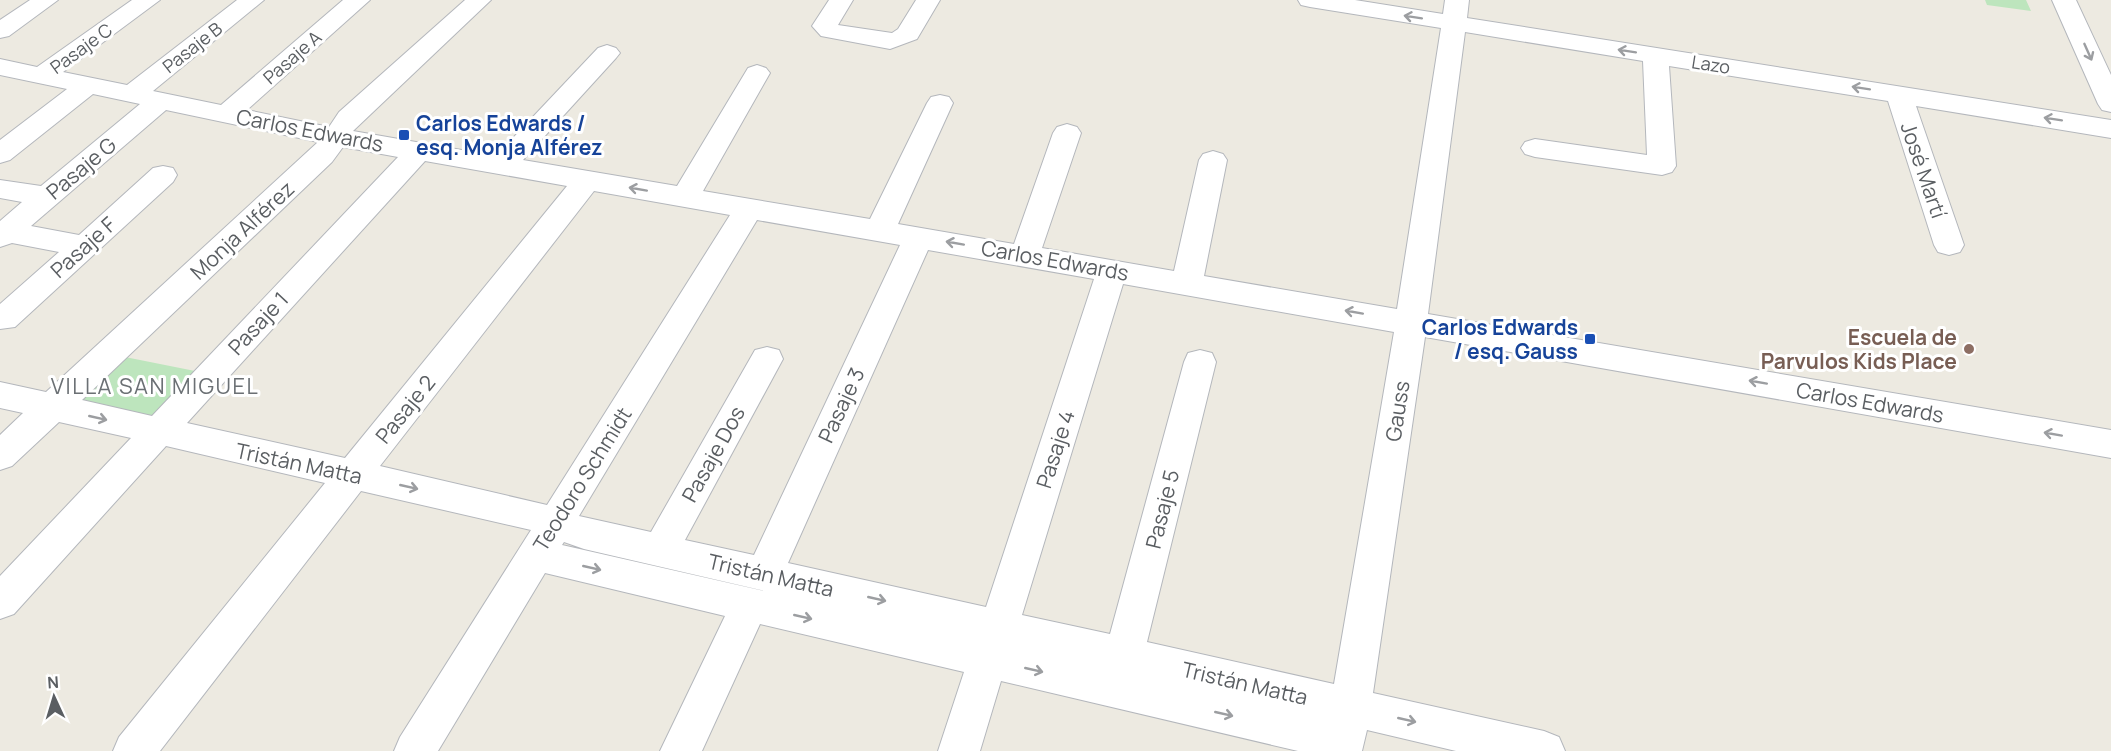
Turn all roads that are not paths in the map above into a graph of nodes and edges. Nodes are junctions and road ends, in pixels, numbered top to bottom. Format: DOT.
graph roads {
  1 [pos="46,0"];
  2 [pos="148,0"];
  3 [pos="252,0"];
  4 [pos="358,0"];
  5 [pos="479,0"];
  6 [pos="841,0"];
  7 [pos="928,0"];
  8 [pos="1310,0"];
  9 [pos="2064,0"];
  10 [pos="1456,12"];
  11 [pos="0,31"];
  12 [pos="607,53"];
  13 [pos="1655,56"];
  14 [pos="757,73"];
  15 [pos="16,74"];
  16 [pos="88,85"];
  17 [pos="133,94"];
  18 [pos="1899,95"];
  19 [pos="161,100"];
  20 [pos="940,103"];
  21 [pos="2111,104"];
  22 [pos="226,114"];
  23 [pos="2111,129"];
  24 [pos="1067,133"];
  25 [pos="336,137"];
  26 [pos="1535,148"];
  27 [pos="419,151"];
  28 [pos="0,154"];
  29 [pos="1213,160"];
  30 [pos="503,165"];
  31 [pos="163,175"];
  32 [pos="587,180"];
  33 [pos="0,189"];
  34 [pos="47,197"];
  35 [pos="685,197"];
  36 [pos="749,208"];
  37 [pos="880,230"];
  38 [pos="3,234"];
  39 [pos="919,237"];
  40 [pos="1950,245"];
  41 [pos="84,246"];
  42 [pos="1025,255"];
  43 [pos="1112,270"];
  44 [pos="1187,283"];
  45 [pos="4,319"];
  46 [pos="1411,321"];
  47 [pos="767,359"];
  48 [pos="1200,362"];
  49 [pos="0,395"];
  50 [pos="52,407"];
  51 [pos="157,432"];
  52 [pos="2111,444"];
  53 [pos="0,456"];
  54 [pos="352,475"];
  55 [pos="545,539"];
  56 [pos="660,550"];
  57 [pos="757,589"];
  58 [pos="0,602"];
  59 [pos="993,643"];
  60 [pos="1124,656"];
  61 [pos="1346,733"];
  62 [pos="134,751"];
  63 [pos="415,751"];
  64 [pos="681,751"];
  65 [pos="959,751"];
  66 [pos="1544,751"];
  1 -- 11 [label="street"];
  2 -- 15 [label="street, Pasaje C"];
  3 -- 17 [label="street, Pasaje B"];
  4 -- 22 [label="street, Pasaje A"];
  5 -- 25 [label="street, Monja Alférez"];
  6 -- 7 [label="street"];
  10 -- 8 [label="street, Lazo, one-way"];
  9 -- 21 [label="street, one-way"];
  13 -- 10 [label="street, Lazo, one-way"];
  10 -- 46 [label="street, Gauss"];
  12 -- 30 [label="street"];
  18 -- 13 [label="street, Lazo, one-way"];
  13 -- 26 [label="street"];
  14 -- 35 [label="street"];
  15 -- 16 [label="street, Carlos Edwards"];
  16 -- 17 [label="street, Carlos Edwards"];
  16 -- 28 [label="street"];
  17 -- 19 [label="street, Carlos Edwards"];
  23 -- 18 [label="street, Lazo, one-way"];
  18 -- 40 [label="street, José Martí"];
  19 -- 22 [label="street, Carlos Edwards"];
  19 -- 34 [label="street, Pasaje G"];
  20 -- 37 [label="street"];
  22 -- 25 [label="street, Carlos Edwards"];
  24 -- 42 [label="street"];
  25 -- 27 [label="street, Carlos Edwards"];
  25 -- 50 [label="street, Monja Alférez"];
  27 -- 30 [label="street, Carlos Edwards"];
  27 -- 51 [label="street, Pasaje 1"];
  29 -- 44 [label="street"];
  30 -- 32 [label="street, Carlos Edwards"];
  31 -- 41 [label="street, Pasaje F"];
  35 -- 32 [label="street, Carlos Edwards, one-way"];
  32 -- 54 [label="street, Pasaje 2"];
  33 -- 34 [label="street"];
  34 -- 38 [label="street, Pasaje G"];
  35 -- 36 [label="street, Carlos Edwards"];
  36 -- 37 [label="street, Carlos Edwards"];
  36 -- 55 [label="street, Teodoro Schmidt"];
  37 -- 39 [label="street, Carlos Edwards"];
  38 -- 41 [label="street"];
  42 -- 39 [label="street, Carlos Edwards, one-way"];
  39 -- 57 [label="street, Pasaje 3"];
  41 -- 45 [label="street, Pasaje F"];
  42 -- 43 [label="street, Carlos Edwards"];
  43 -- 44 [label="street, Carlos Edwards"];
  43 -- 59 [label="street, Pasaje 4"];
  46 -- 44 [label="street, Carlos Edwards, one-way"];
  52 -- 46 [label="street, Carlos Edwards, one-way"];
  46 -- 61 [label="street, Gauss"];
  47 -- 56 [label="street, Pasaje Dos"];
  48 -- 60 [label="street, Pasaje 5"];
  49 -- 50 [label="street, Tristán Matta"];
  50 -- 51 [label="street, Tristán Matta, one-way"];
  50 -- 53 [label="street, Monja Alférez"];
  51 -- 54 [label="street, Tristán Matta"];
  51 -- 58 [label="street, Pasaje 1"];
  54 -- 55 [label="street, Tristán Matta, one-way"];
  54 -- 62 [label="street, Pasaje 2"];
  55 -- 56 [label="street, Tristán Matta"];
  55 -- 57 [label="street, Tristán Matta, one-way"];
  55 -- 63 [label="street, Teodoro Schmidt"];
  56 -- 57 [label="street, Tristán Matta"];
  57 -- 59 [label="street, Tristán Matta, one-way"];
  57 -- 64 [label="street, Pasaje 3"];
  59 -- 60 [label="street, Tristán Matta"];
  59 -- 61 [label="street, Tristán Matta, one-way"];
  59 -- 65 [label="street, Pasaje 4"];
  60 -- 61 [label="street, Tristán Matta"];
  61 -- 66 [label="street, Tristán Matta, one-way"];
}
